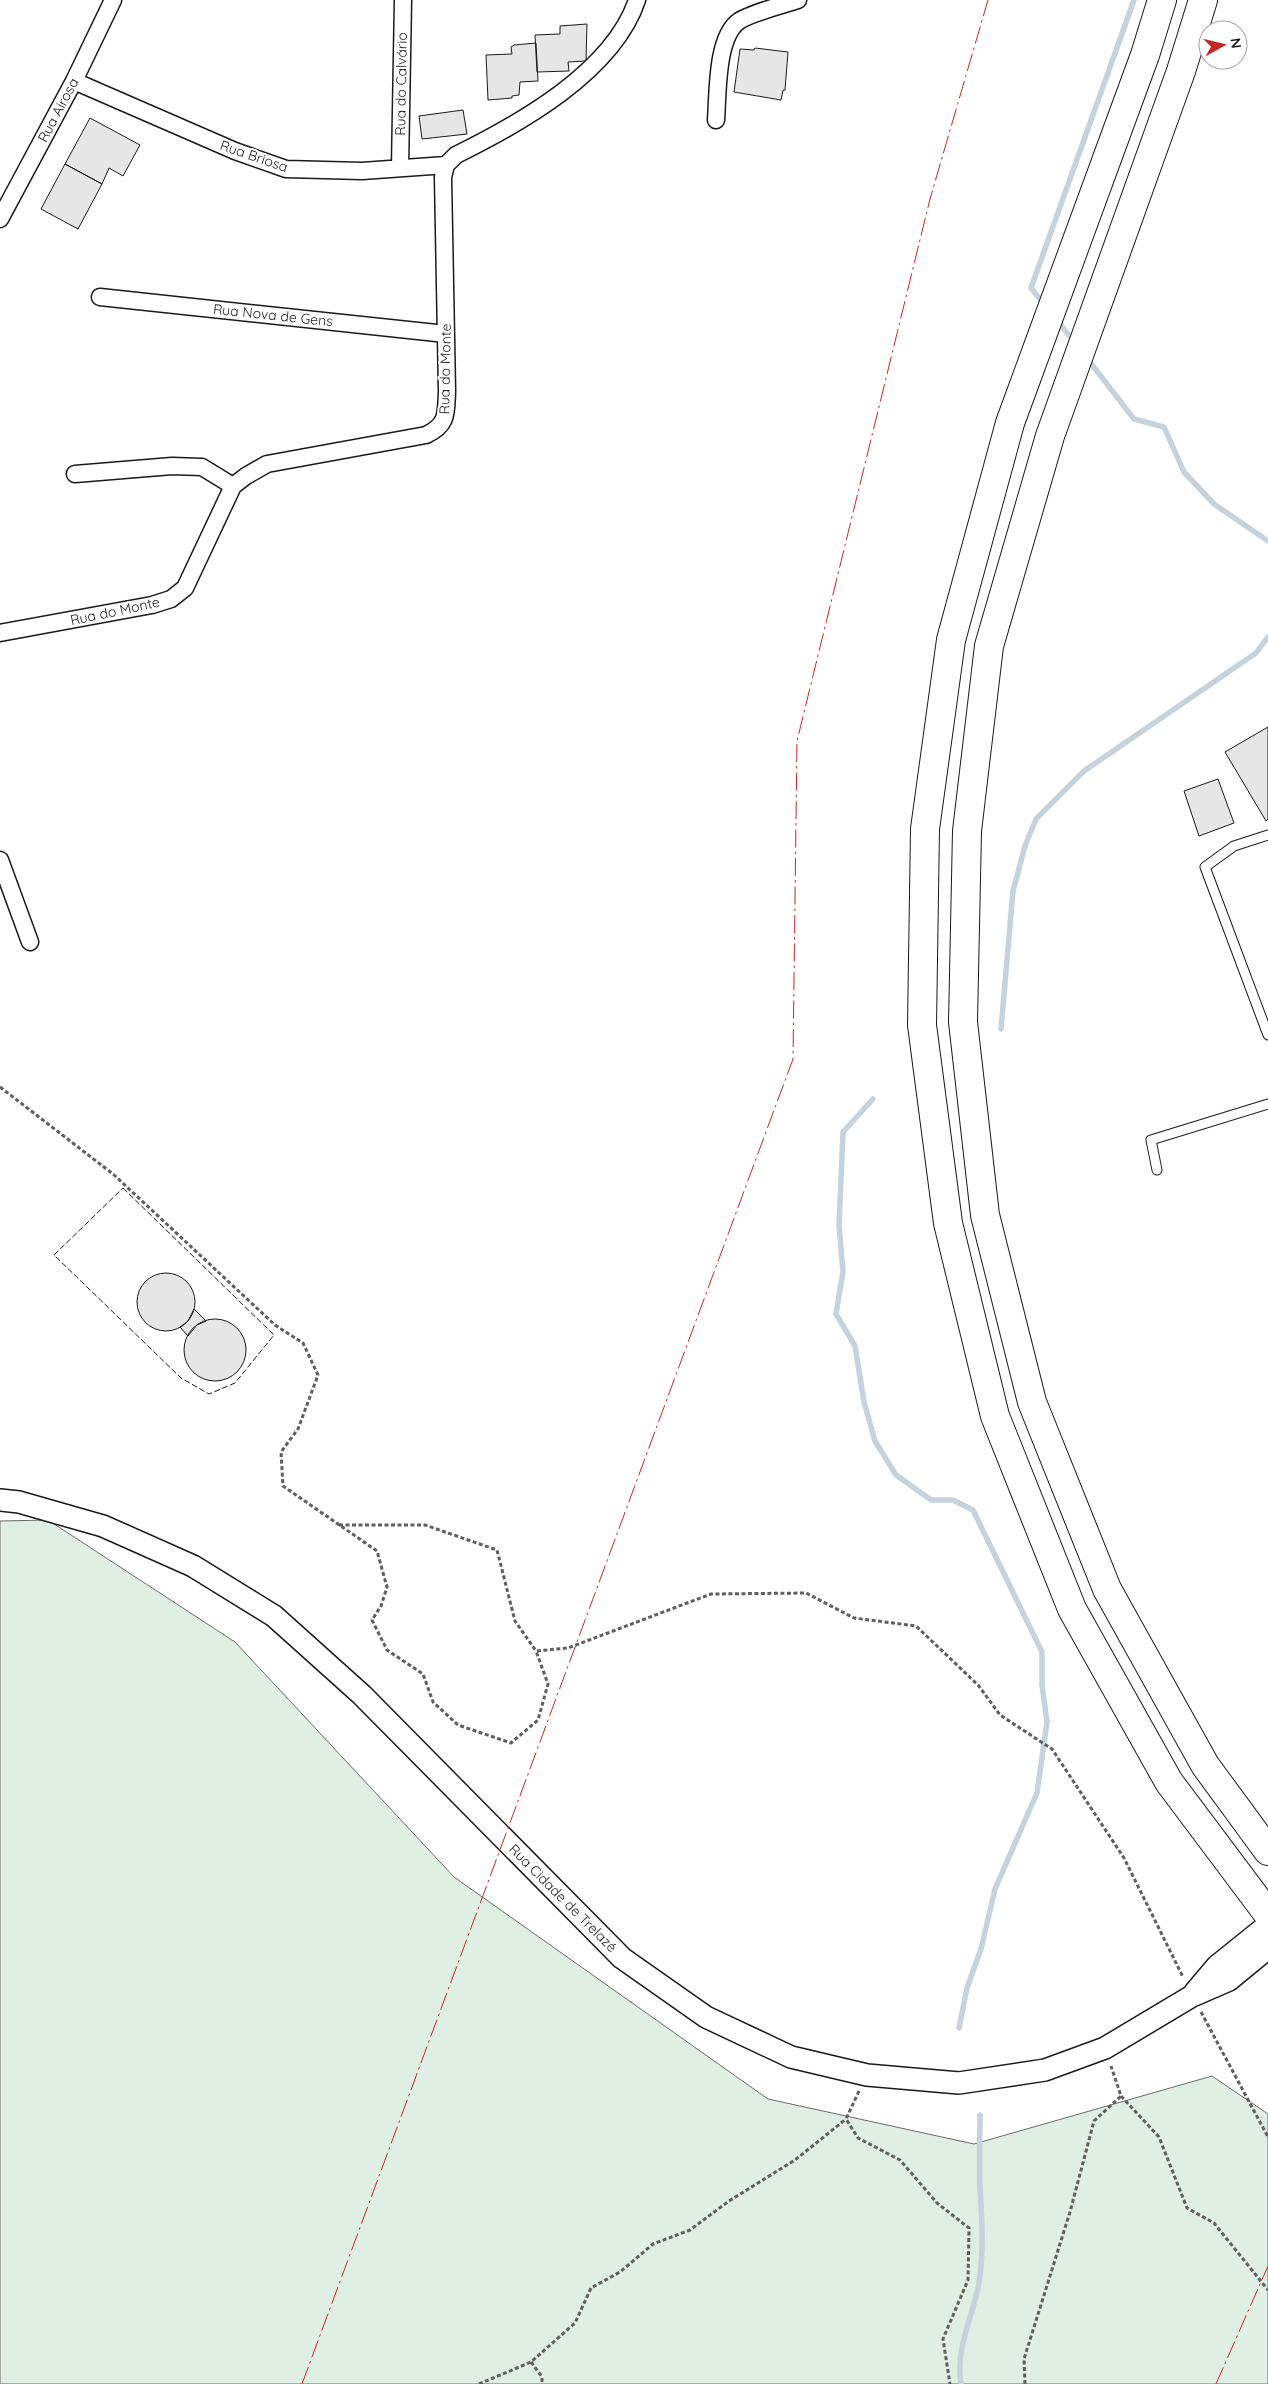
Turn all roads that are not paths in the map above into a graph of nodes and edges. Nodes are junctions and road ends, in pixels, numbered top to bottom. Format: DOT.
graph roads {
  1 [pos="113,0"];
  2 [pos="402,0"];
  3 [pos="637,0"];
  4 [pos="798,0"];
  5 [pos="1162,0"];
  6 [pos="1203,0"];
  7 [pos="756,7"];
  8 [pos="74,81"];
  9 [pos="716,120"];
  10 [pos="446,165"];
  11 [pos="400,168"];
  12 [pos="0,219"];
  13 [pos="100,297"];
  14 [pos="446,334"];
  15 [pos="75,474"];
  16 [pos="233,486"];
  17 [pos="0,633"];
  18 [pos="1268,835"];
  19 [pos="0,860"];
  20 [pos="30,942"];
  21 [pos="1268,1035"];
  22 [pos="1268,1104"];
  23 [pos="1157,1170"];
  24 [pos="0,1500"];
  25 [pos="1268,1851"];
  26 [pos="1268,1914"];
  27 [pos="1268,1925"];
  28 [pos="1268,1948"];
  29 [pos="1223,1973"];
  1 -- 8 [label="street, Rua Airosa"];
  2 -- 11 [label="street, Rua do Calvário"];
  3 -- 10 [label="street"];
  4 -- 7 [label="street"];
  5 -- 26 [label="highway"];
  6 -- 25 [label="highway"];
  7 -- 9 [label="street"];
  8 -- 11 [label="street, Rua Briosa"];
  8 -- 12 [label="street, Rua Airosa"];
  10 -- 11 [label="street, Rua Briosa"];
  10 -- 14 [label="street, Rua do Monte"];
  13 -- 14 [label="street, Rua Nova de Gens"];
  14 -- 16 [label="street, Rua do Monte"];
  15 -- 16 [label="street"];
  16 -- 17 [label="street, Rua do Monte"];
  18 -- 21 [label="lane"];
  19 -- 20 [label="street"];
  22 -- 23 [label="lane"];
  24 -- 29 [label="street, Rua Cidade de Trelazé"];
  27 -- 29 [label="street, Rua Cidade de Trelazé"];
  28 -- 29 [label="street, Rua Cidade de Trelazé"];
}
